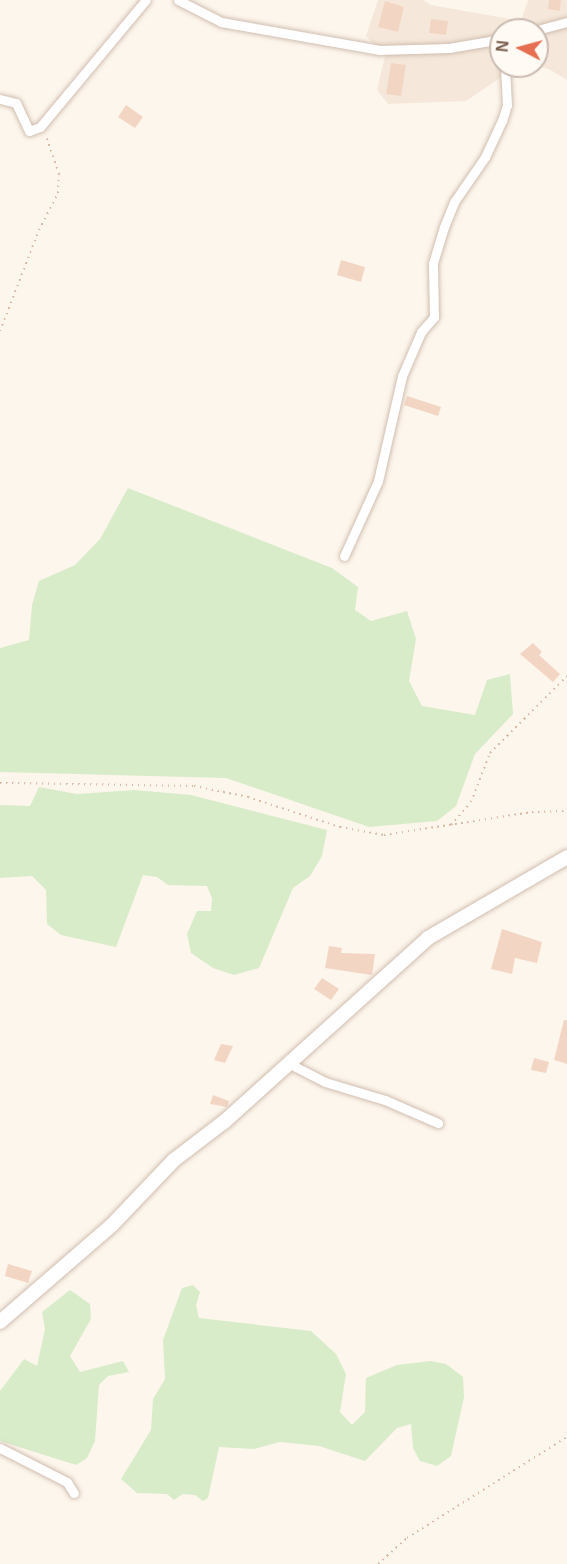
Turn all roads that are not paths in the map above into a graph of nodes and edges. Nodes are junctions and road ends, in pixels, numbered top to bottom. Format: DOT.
graph roads {
  1 [pos="146,0"];
  2 [pos="178,0"];
  3 [pos="565,26"];
  4 [pos="549,28"];
  5 [pos="489,41"];
  6 [pos="506,78"];
  7 [pos="0,99"];
  8 [pos="344,556"];
  9 [pos="567,857"];
  10 [pos="290,1064"];
  11 [pos="438,1123"];
  12 [pos="0,1322"];
  13 [pos="0,1448"];
  14 [pos="74,1493"];
  1 -- 7 [label="street"];
  2 -- 5 [label="street"];
  3 -- 4 [label="street"];
  6 -- 8 [label="street"];
  9 -- 10 [label="main road"];
  10 -- 11 [label="street"];
  10 -- 12 [label="main road"];
  13 -- 14 [label="street"];
}
